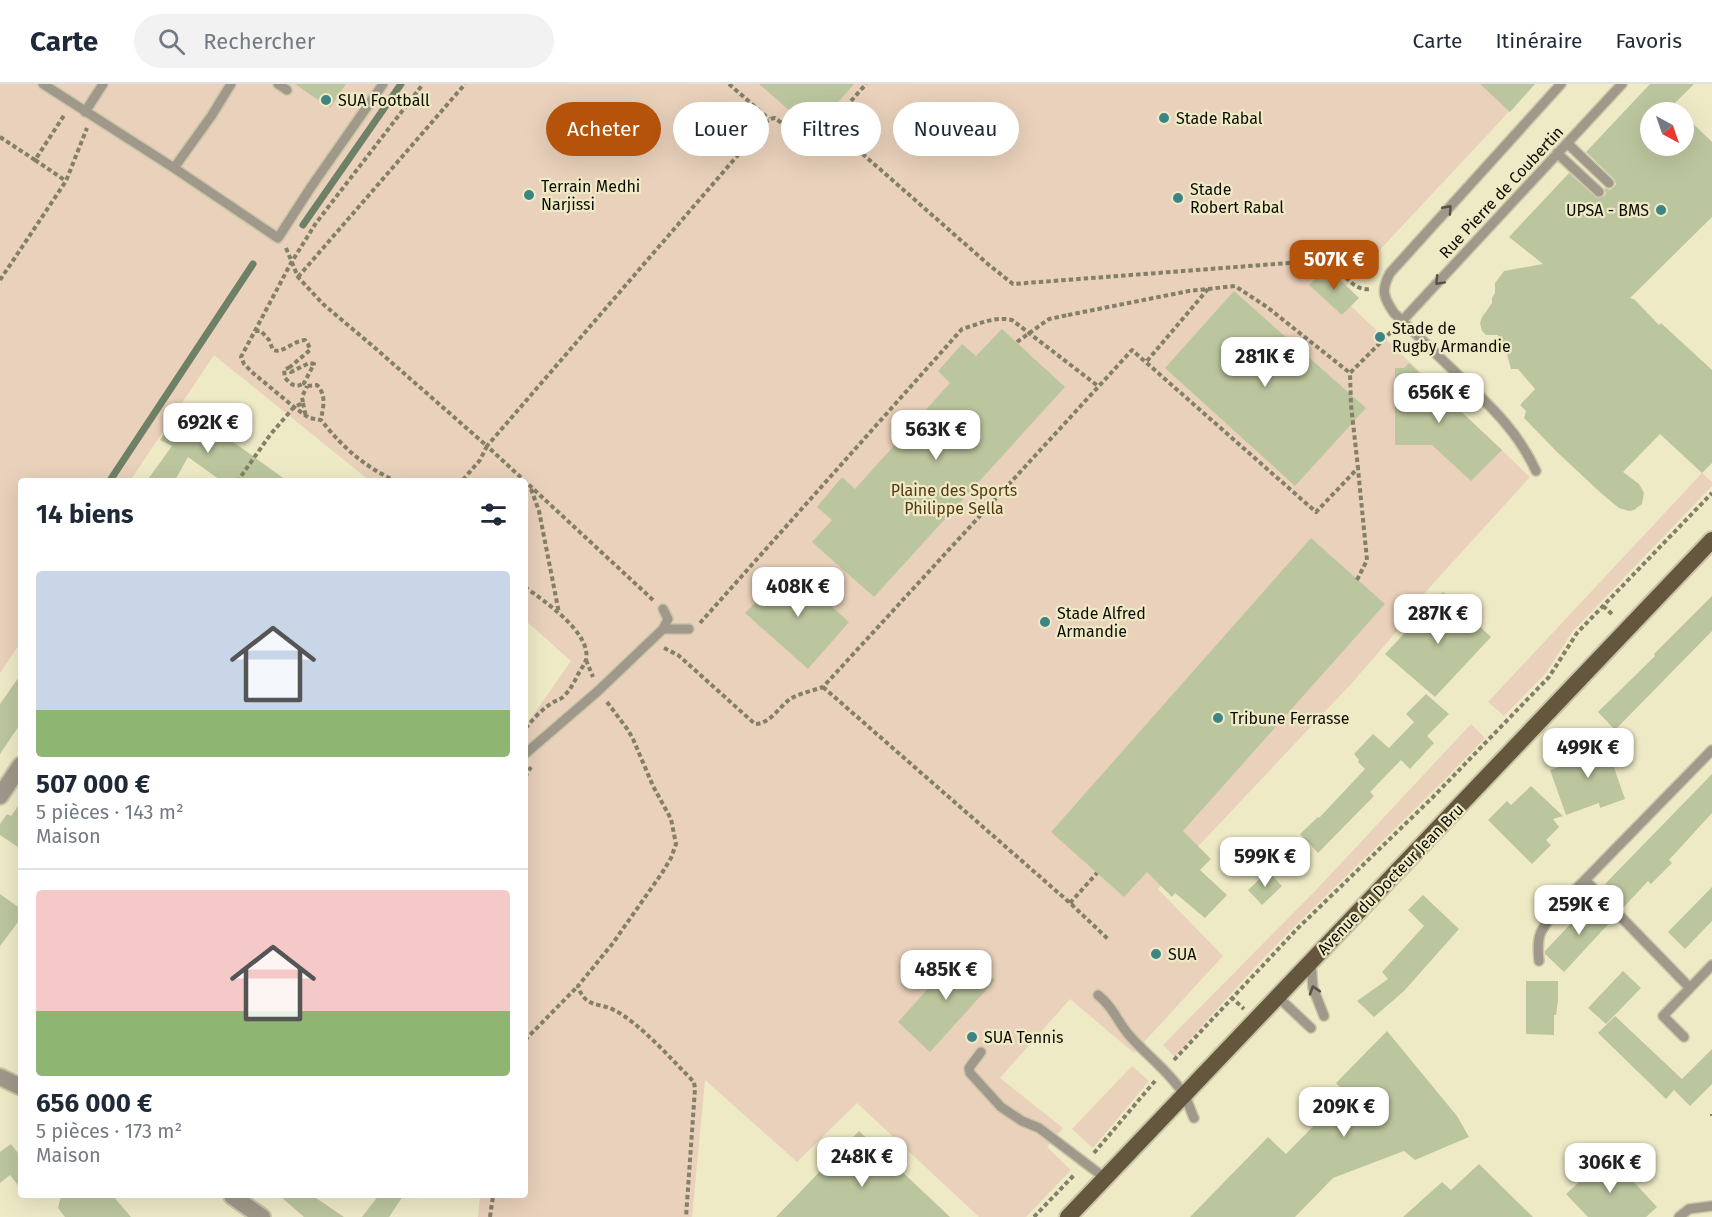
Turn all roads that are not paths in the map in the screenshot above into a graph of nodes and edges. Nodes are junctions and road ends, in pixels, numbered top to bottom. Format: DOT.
graph roads {
  1 [pos="43,84"];
  2 [pos="103,84"];
  3 [pos="231,84"];
  4 [pos="278,84"];
  5 [pos="383,84"];
  6 [pos="1561,84"];
  7 [pos="1622,84"];
  8 [pos="287,90"];
  9 [pos="85,112"];
  10 [pos="1567,143"];
  11 [pos="1557,153"];
  12 [pos="174,168"];
  13 [pos="1609,183"];
  14 [pos="1599,192"];
  15 [pos="1402,321"];
  16 [pos="1536,471"];
  17 [pos="1712,540"];
  18 [pos="663,609"];
  19 [pos="663,629"];
  20 [pos="689,629"];
  21 [pos="1712,750"];
  22 [pos="528,751"];
  23 [pos="18,769"];
  24 [pos="0,796"];
  25 [pos="1585,880"];
  26 [pos="1539,961"];
  27 [pos="1311,962"];
  28 [pos="1712,965"];
  29 [pos="1690,988"];
  30 [pos="1098,995"];
  31 [pos="1278,997"];
  32 [pos="1324,1016"];
  33 [pos="1311,1028"];
  34 [pos="1684,1037"];
  35 [pos="981,1052"];
  36 [pos="0,1077"];
  37 [pos="18,1086"];
  38 [pos="1185,1094"];
  39 [pos="1194,1119"];
  40 [pos="1105,1179"];
  41 [pos="235,1198"];
  42 [pos="1712,1206"];
  43 [pos="262,1217"];
  44 [pos="1068,1217"];
  45 [pos="1679,1217"];
  1 -- 9 [label="lane"];
  2 -- 9 [label="lane"];
  3 -- 12 [label="lane"];
  4 -- 8 [label="lane"];
  5 -- 12 [label="lane"];
  15 -- 6 [label="lane, one-way"];
  7 -- 10 [label="lane, Rue Pierre de Coubertin"];
  9 -- 12 [label="lane"];
  10 -- 11 [label="lane, Rue Pierre de Coubertin"];
  10 -- 13 [label="lane"];
  11 -- 14 [label="lane"];
  11 -- 15 [label="lane, Rue Pierre de Coubertin, one-way"];
  15 -- 16 [label="lane"];
  17 -- 27 [label="main road, Avenue du Docteur Jean Bru"];
  18 -- 19 [label="lane"];
  19 -- 20 [label="lane"];
  19 -- 22 [label="lane"];
  21 -- 25 [label="lane"];
  23 -- 24 [label="street"];
  25 -- 26 [label="lane"];
  25 -- 29 [label="lane"];
  27 -- 31 [label="main road, Avenue du Docteur Jean Bru"];
  32 -- 27 [label="lane, one-way"];
  28 -- 29 [label="lane"];
  29 -- 34 [label="lane"];
  30 -- 38 [label="lane"];
  31 -- 33 [label="lane"];
  31 -- 38 [label="main road, Avenue du Docteur Jean Bru"];
  35 -- 40 [label="lane"];
  36 -- 37 [label="street"];
  38 -- 39 [label="lane"];
  38 -- 40 [label="main road, Avenue du Docteur Jean Bru"];
  40 -- 44 [label="main road, Avenue du Docteur Jean Bru"];
  41 -- 43 [label="street"];
  42 -- 45 [label="lane"];
}
